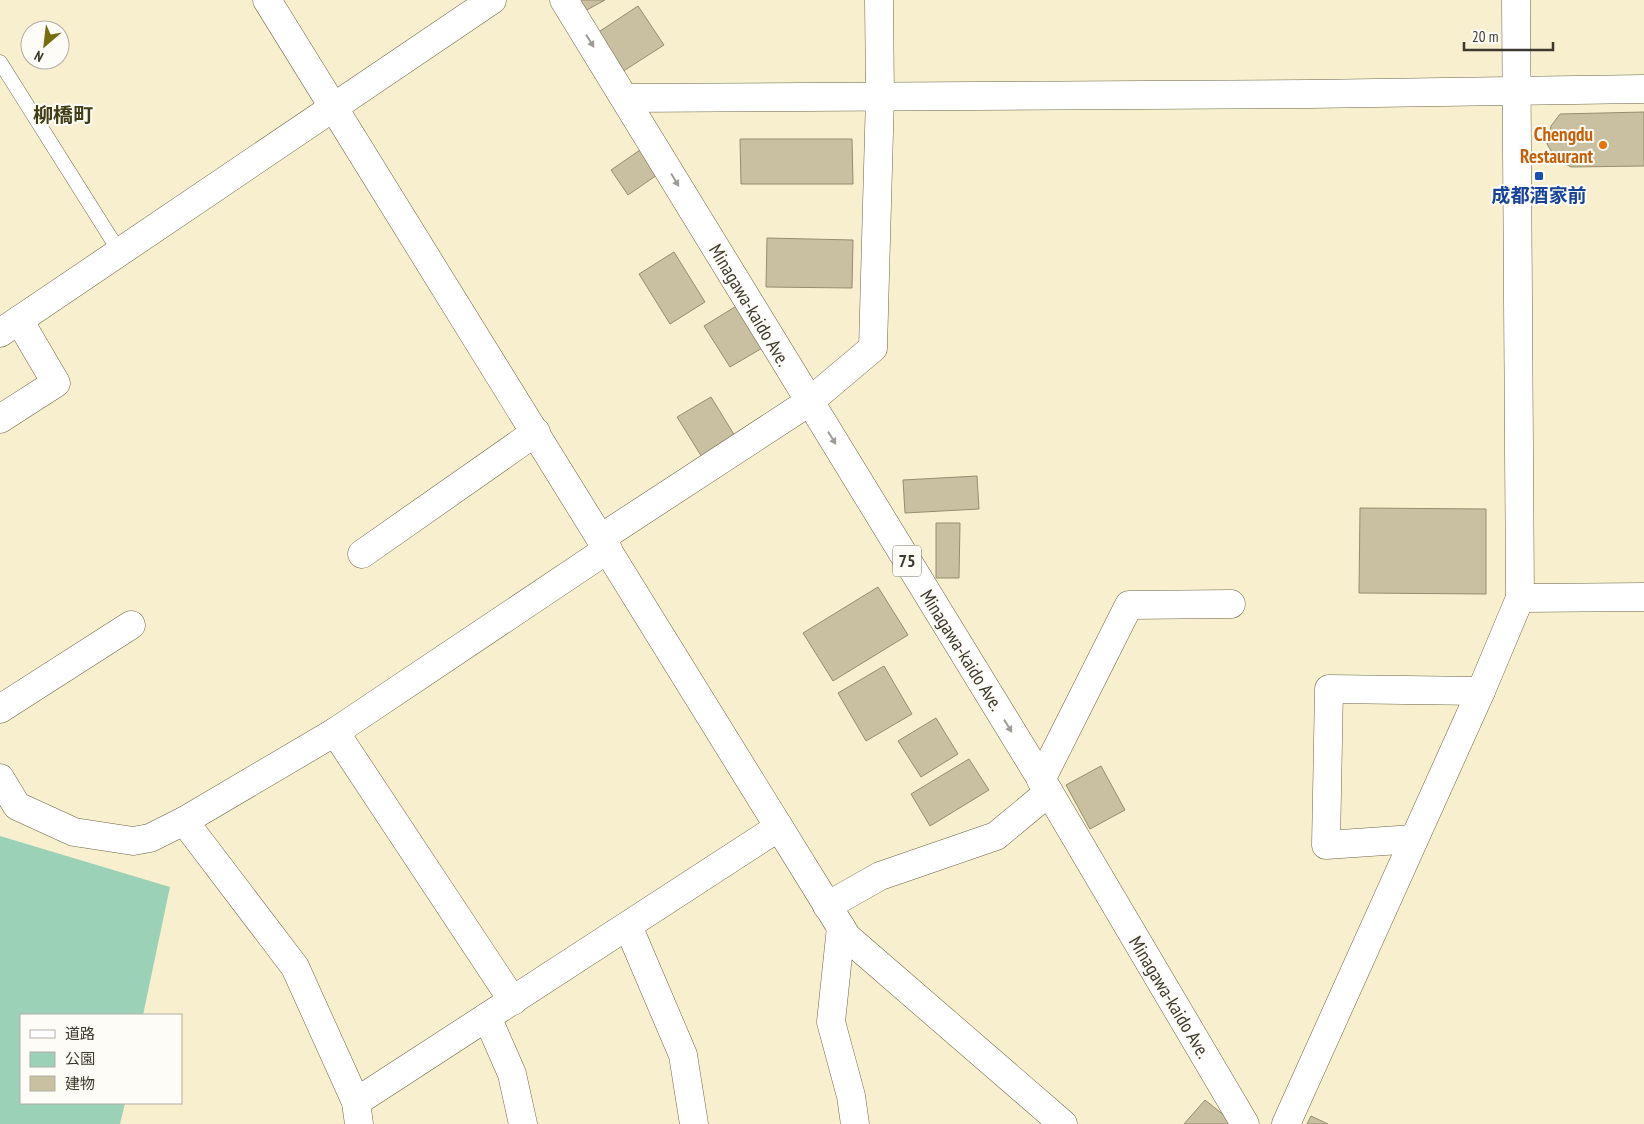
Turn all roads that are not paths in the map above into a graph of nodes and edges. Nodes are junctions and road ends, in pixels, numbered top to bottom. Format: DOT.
graph roads {
  1 [pos="267,0"];
  2 [pos="492,0"];
  3 [pos="564,0"];
  4 [pos="879,0"];
  5 [pos="1516,0"];
  6 [pos="0,62"];
  7 [pos="1644,89"];
  8 [pos="1517,92"];
  9 [pos="880,96"];
  10 [pos="625,98"];
  11 [pos="335,108"];
  12 [pos="119,251"];
  13 [pos="9,327"];
  14 [pos="809,402"];
  15 [pos="0,419"];
  16 [pos="536,432"];
  17 [pos="604,544"];
  18 [pos="362,554"];
  19 [pos="1644,597"];
  20 [pos="1520,598"];
  21 [pos="1232,604"];
  22 [pos="131,625"];
  23 [pos="1482,691"];
  24 [pos="0,709"];
  25 [pos="335,732"];
  26 [pos="0,778"];
  27 [pos="1045,786"];
  28 [pos="184,821"];
  29 [pos="779,827"];
  30 [pos="1414,839"];
  31 [pos="834,917"];
  32 [pos="628,926"];
  33 [pos="513,1001"];
  34 [pos="487,1018"];
  35 [pos="357,1113"];
  36 [pos="523,1124"];
  37 [pos="694,1124"];
  38 [pos="856,1124"];
  39 [pos="1063,1124"];
  40 [pos="1245,1124"];
  41 [pos="1286,1124"];
  1 -- 11 [label="street"];
  2 -- 11 [label="street"];
  3 -- 10 [label="street, Minagawa-kaido Ave. / 75, one-way"];
  4 -- 9 [label="street"];
  5 -- 8 [label="street"];
  6 -- 12 [label="lane"];
  7 -- 8 [label="street"];
  8 -- 9 [label="street"];
  8 -- 20 [label="street"];
  9 -- 10 [label="street"];
  9 -- 14 [label="street"];
  10 -- 14 [label="street, Minagawa-kaido Ave. / 75, one-way"];
  11 -- 12 [label="street"];
  11 -- 16 [label="street"];
  12 -- 13 [label="street"];
  13 -- 15 [label="street"];
  14 -- 17 [label="street"];
  14 -- 27 [label="street, Minagawa-kaido Ave. / 75, one-way"];
  16 -- 17 [label="street"];
  16 -- 18 [label="street"];
  17 -- 25 [label="street"];
  17 -- 29 [label="street"];
  19 -- 20 [label="street"];
  20 -- 23 [label="street"];
  21 -- 27 [label="street"];
  22 -- 24 [label="street"];
  23 -- 30 [label="street"];
  23 -- 30 [label="street"];
  25 -- 28 [label="street"];
  25 -- 33 [label="street"];
  26 -- 28 [label="street"];
  27 -- 31 [label="street"];
  27 -- 40 [label="street, Minagawa-kaido Ave. / 75"];
  28 -- 35 [label="street"];
  29 -- 31 [label="street"];
  29 -- 32 [label="street"];
  30 -- 41 [label="street"];
  31 -- 38 [label="street"];
  31 -- 39 [label="street"];
  32 -- 33 [label="street"];
  32 -- 37 [label="street"];
  33 -- 34 [label="street"];
  34 -- 35 [label="street"];
  34 -- 36 [label="street"];
}
